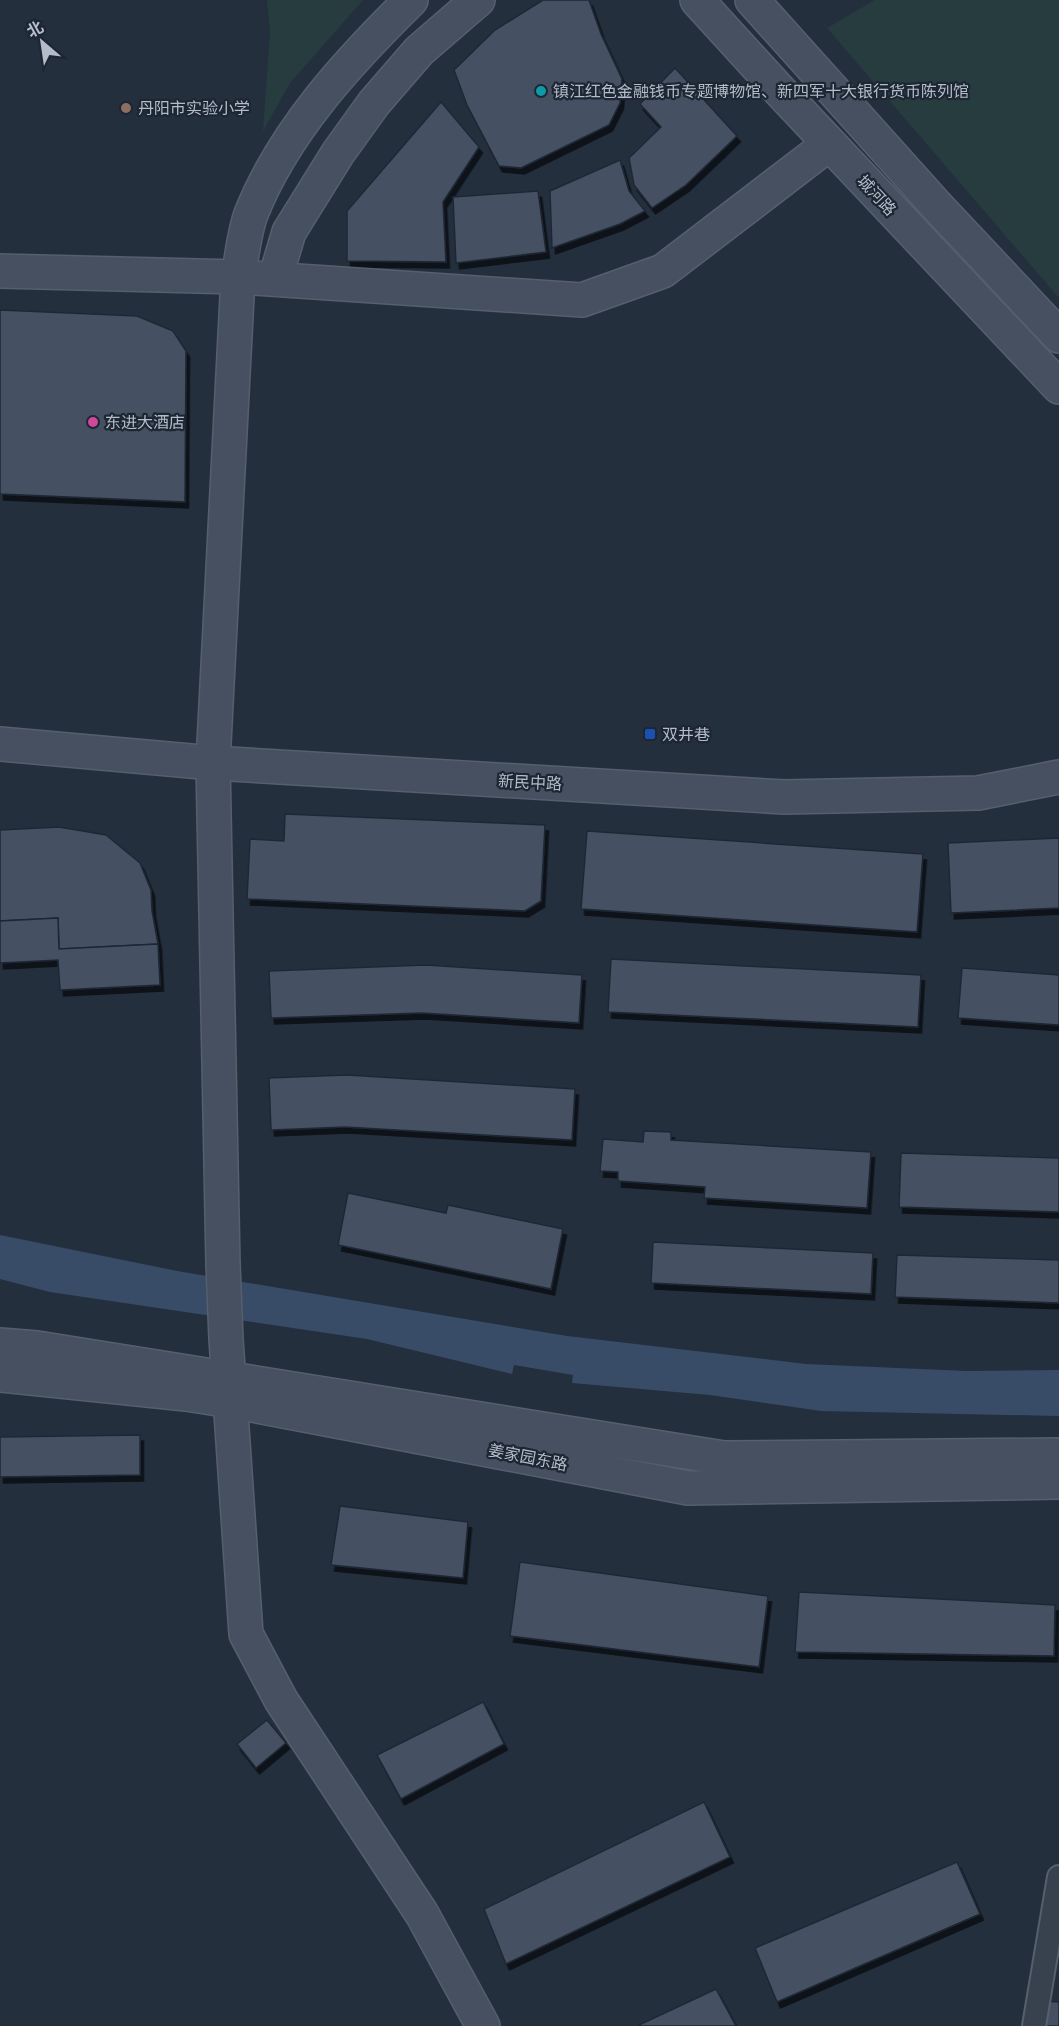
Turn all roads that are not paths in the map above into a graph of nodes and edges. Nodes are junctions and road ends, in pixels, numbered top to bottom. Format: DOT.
graph roads {
  1 [pos="411,0"];
  2 [pos="478,0"];
  3 [pos="698,0"];
  4 [pos="752,0"];
  5 [pos="829,144"];
  6 [pos="0,272"];
  7 [pos="238,277"];
  8 [pos="275,279"];
  9 [pos="1059,336"];
  10 [pos="1059,387"];
  11 [pos="0,744"];
  12 [pos="213,763"];
  13 [pos="1059,777"];
  14 [pos="0,1345"];
  15 [pos="0,1375"];
  16 [pos="230,1390"];
  17 [pos="1059,1455"];
  18 [pos="1059,1482"];
  19 [pos="1059,1877"];
  20 [pos="483,2026"];
  21 [pos="1034,2026"];
  1 -- 7 [label="main road"];
  2 -- 8 [label="main road"];
  3 -- 5 [label="main road, 城河路"];
  4 -- 9 [label="main road"];
  5 -- 8 [label="main road"];
  5 -- 10 [label="main road, 城河路"];
  6 -- 7 [label="main road"];
  7 -- 8 [label="main road"];
  7 -- 12 [label="main road"];
  11 -- 12 [label="main road, 新民中路"];
  12 -- 13 [label="main road, 新民中路"];
  12 -- 16 [label="main road"];
  14 -- 16 [label="main road, 姜家园东路"];
  15 -- 16 [label="main road, 姜家园东路"];
  16 -- 17 [label="main road, 姜家园东路"];
  16 -- 18 [label="main road, 姜家园东路"];
  16 -- 20 [label="main road"];
  19 -- 21 [label="street"];
}
